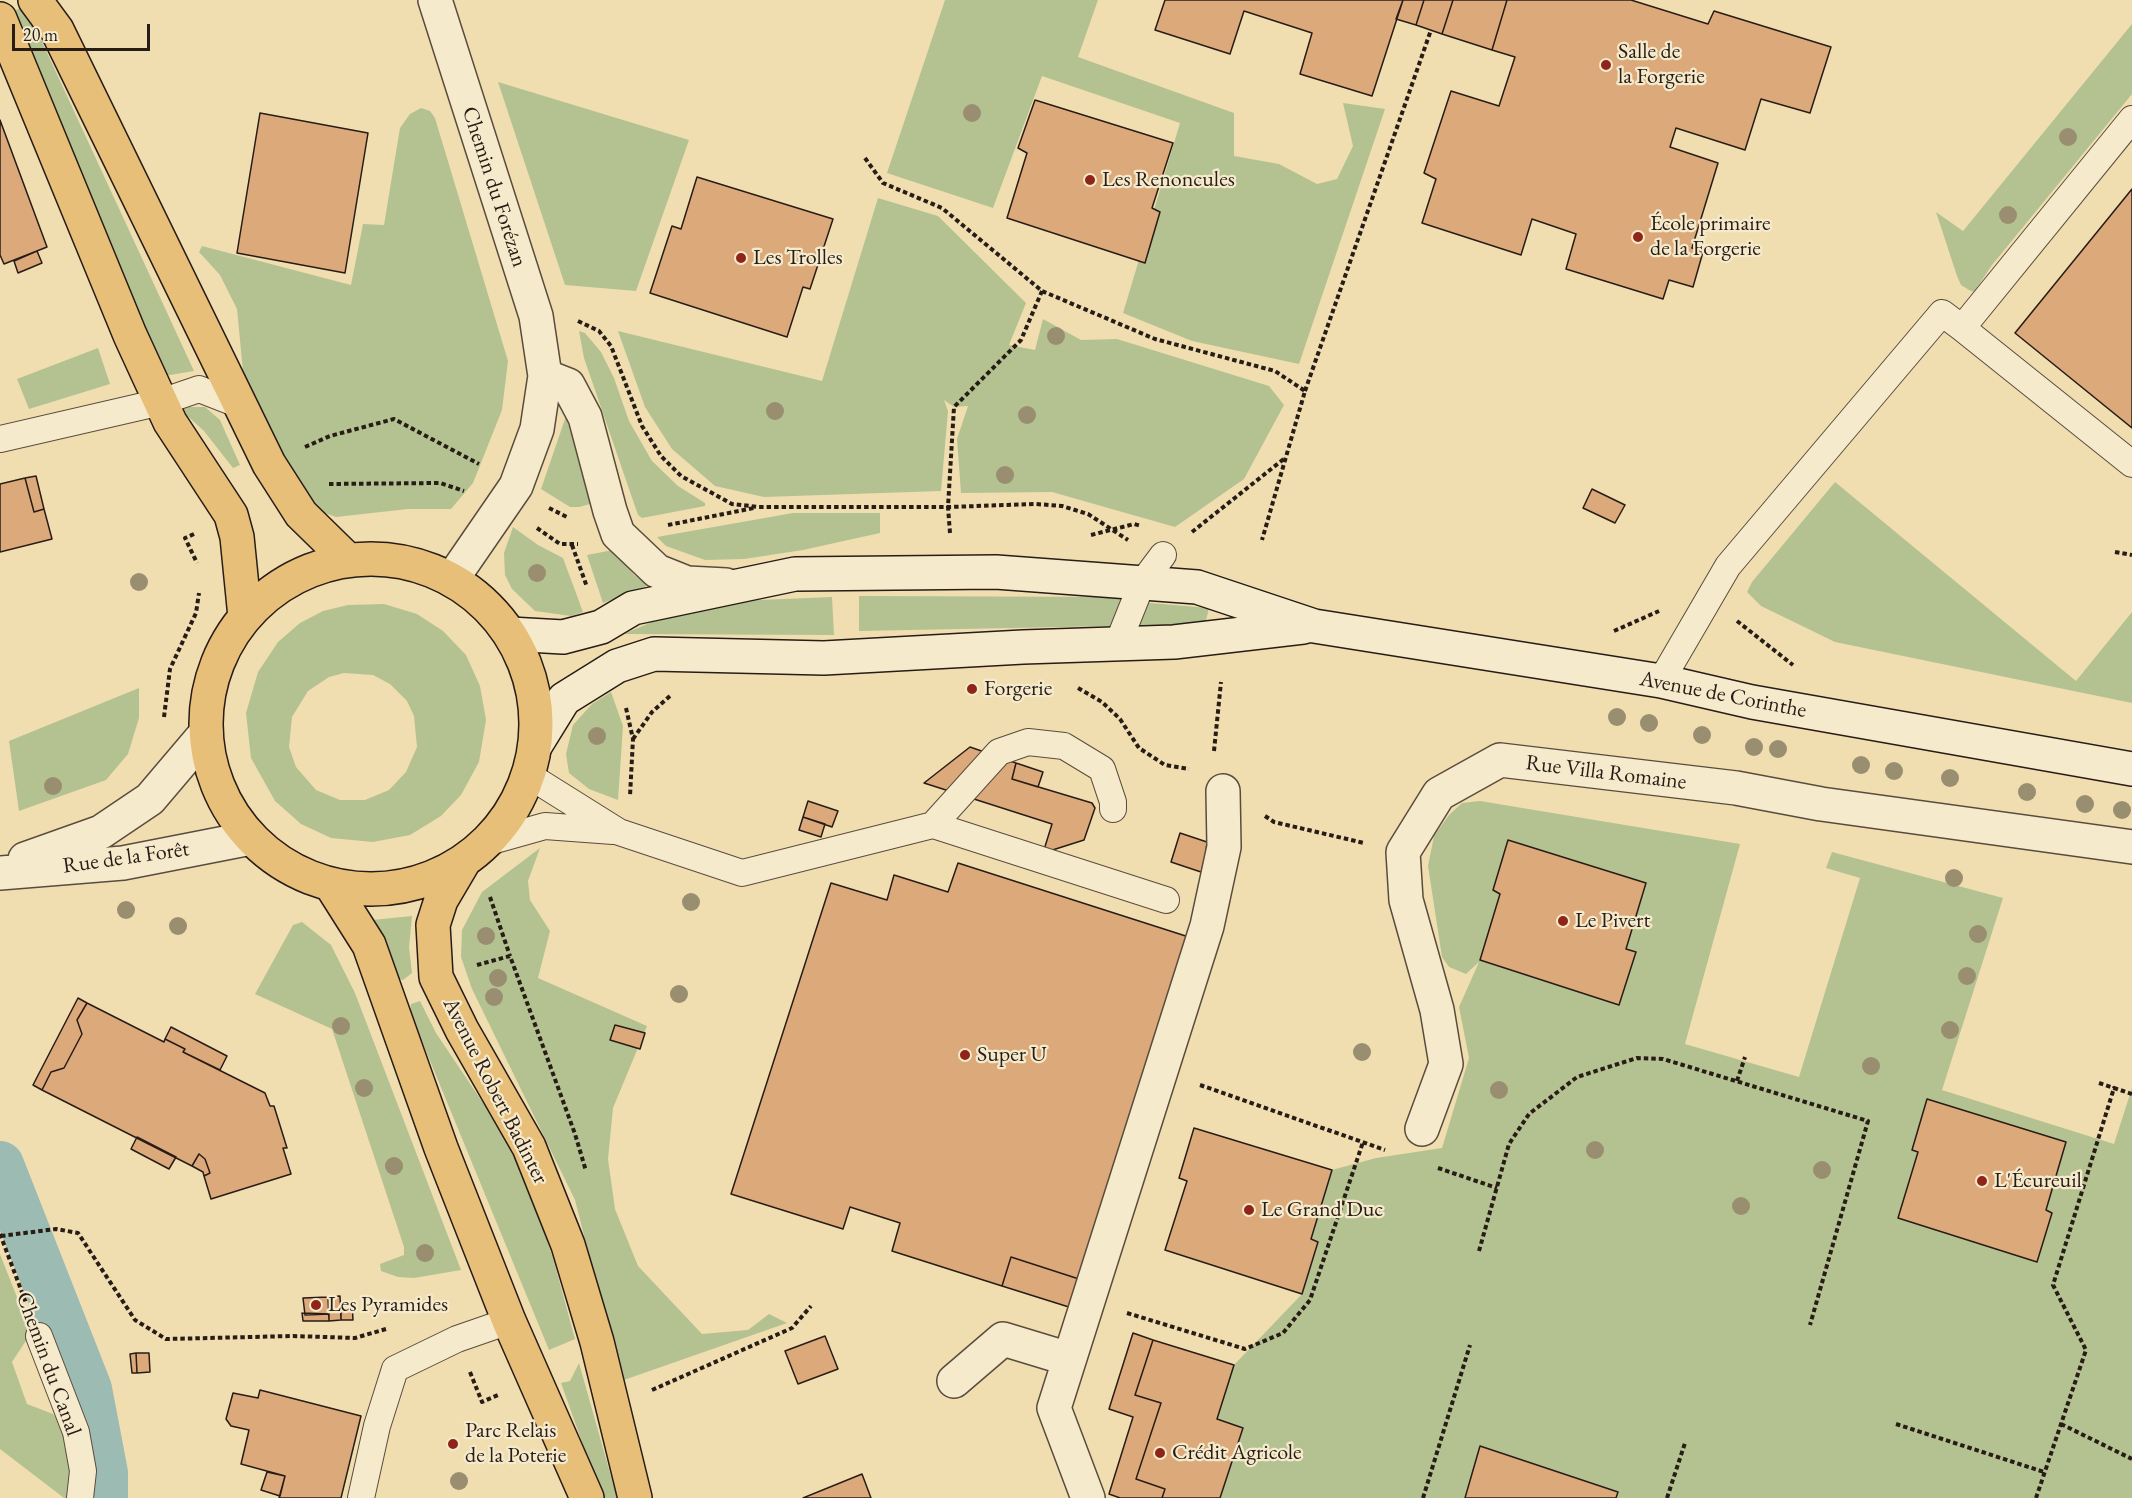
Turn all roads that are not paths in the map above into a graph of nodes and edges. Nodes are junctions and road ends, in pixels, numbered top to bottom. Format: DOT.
graph roads {
  1 [pos="35,0"];
  2 [pos="435,0"];
  3 [pos="0,18"];
  4 [pos="2132,119"];
  5 [pos="1962,328"];
  6 [pos="545,376"];
  7 [pos="161,402"];
  8 [pos="240,405"];
  9 [pos="0,439"];
  10 [pos="2132,464"];
  11 [pos="1163,555"];
  12 [pos="347,560"];
  13 [pos="452,579"];
  14 [pos="1142,583"];
  15 [pos="743,586"];
  16 [pos="245,617"];
  17 [pos="1314,626"];
  18 [pos="510,634"];
  19 [pos="1118,643"];
  20 [pos="1661,681"];
  21 [pos="206,733"];
  22 [pos="532,761"];
  23 [pos="2132,768"];
  24 [pos="1223,791"];
  25 [pos="1113,809"];
  26 [pos="933,825"];
  27 [pos="620,831"];
  28 [pos="250,838"];
  29 [pos="2132,847"];
  30 [pos="476,851"];
  31 [pos="0,871"];
  32 [pos="331,885"];
  33 [pos="1166,900"];
  34 [pos="1422,1129"];
  35 [pos="509,1321"];
  36 [pos="39,1336"];
  37 [pos="1069,1359"];
  38 [pos="954,1381"];
  39 [pos="80,1498"];
  40 [pos="361,1498"];
  41 [pos="587,1498"];
  42 [pos="635,1498"];
  43 [pos="1088,1498"];
  1 -- 8 [label="main road"];
  2 -- 6 [label="street, Chemin du Forézan"];
  3 -- 7 [label="main road"];
  4 -- 5 [label="lane"];
  5 -- 10 [label="lane"];
  5 -- 20 [label="lane"];
  6 -- 13 [label="street, Chemin du Forézan"];
  6 -- 15 [label="street"];
  7 -- 8 [label="lane"];
  7 -- 9 [label="lane"];
  7 -- 16 [label="main road"];
  8 -- 12 [label="main road"];
  11 -- 14 [label="lane"];
  12 -- 13 [label="main road"];
  12 -- 16 [label="main road"];
  13 -- 18 [label="main road"];
  14 -- 15 [label="street"];
  14 -- 17 [label="street"];
  14 -- 19 [label="lane"];
  15 -- 18 [label="street"];
  16 -- 21 [label="main road"];
  17 -- 19 [label="street"];
  17 -- 20 [label="street, Avenue de Corinthe"];
  18 -- 22 [label="main road"];
  19 -- 22 [label="street"];
  20 -- 23 [label="street, Avenue de Corinthe"];
  21 -- 28 [label="main road"];
  21 -- 31 [label="street, Rue de la Forêt"];
  22 -- 27 [label="lane"];
  22 -- 30 [label="main road, Avenue Robert Badinter"];
  24 -- 37 [label="street"];
  25 -- 26 [label="lane"];
  26 -- 27 [label="lane"];
  26 -- 33 [label="lane"];
  27 -- 30 [label="lane"];
  28 -- 31 [label="street, Rue de la Forêt"];
  28 -- 32 [label="main road"];
  29 -- 34 [label="street, Rue Villa Romaine"];
  30 -- 32 [label="main road"];
  30 -- 42 [label="main road, Avenue Robert Badinter"];
  32 -- 35 [label="main road"];
  35 -- 40 [label="lane"];
  35 -- 41 [label="main road"];
  36 -- 39 [label="lane, Chemin du Canal"];
  37 -- 38 [label="street"];
  37 -- 43 [label="street"];
}
